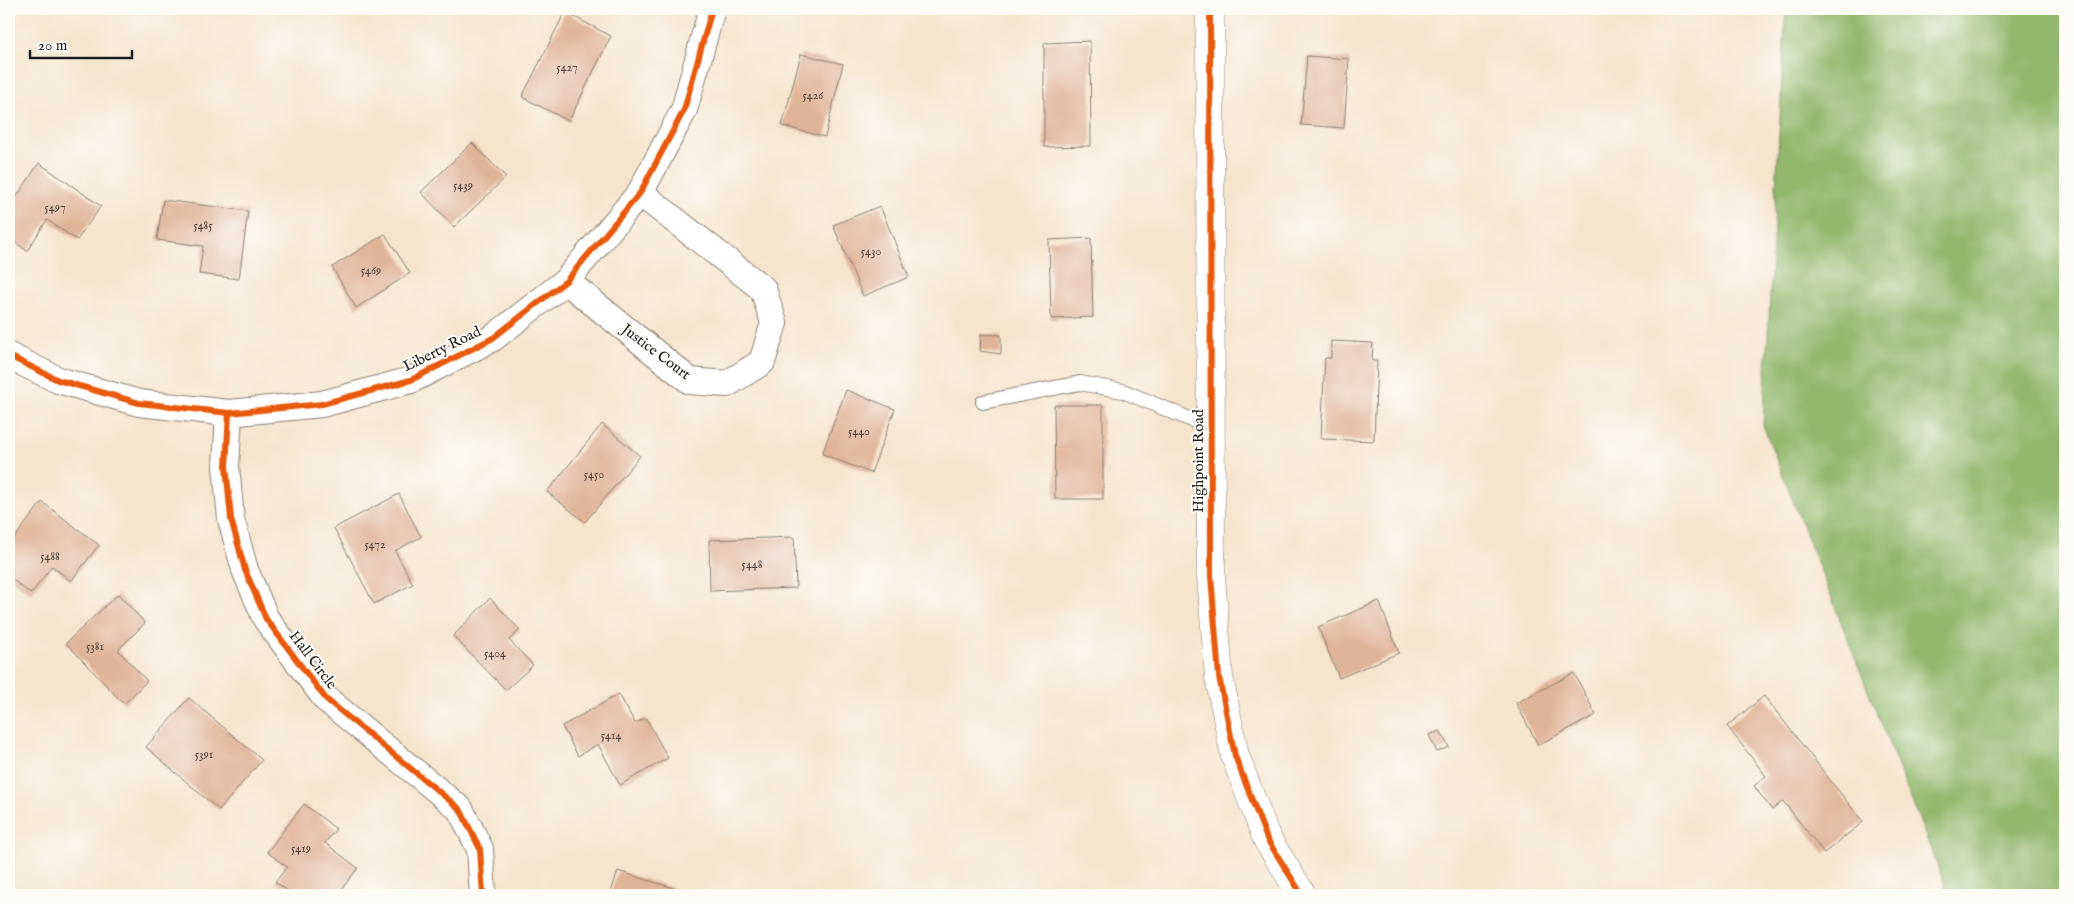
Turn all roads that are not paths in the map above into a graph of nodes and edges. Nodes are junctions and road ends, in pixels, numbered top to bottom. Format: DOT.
graph roads {
  1 [pos="712,9"];
  2 [pos="1210,9"];
  3 [pos="640,193"];
  4 [pos="566,281"];
  5 [pos="9,356"];
  6 [pos="983,402"];
  7 [pos="229,412"];
  8 [pos="1211,428"];
  9 [pos="483,895"];
  10 [pos="1302,895"];
  1 -- 3 [label="street, Liberty Road"];
  2 -- 8 [label="street, Highpoint Road"];
  3 -- 4 [label="street, Liberty Road"];
  3 -- 4 [label="street, Justice Court"];
  4 -- 7 [label="street, Liberty Road"];
  5 -- 7 [label="street, Liberty Road"];
  6 -- 8 [label="lane"];
  7 -- 9 [label="street, Hall Circle"];
  8 -- 10 [label="street, Highpoint Road"];
}
